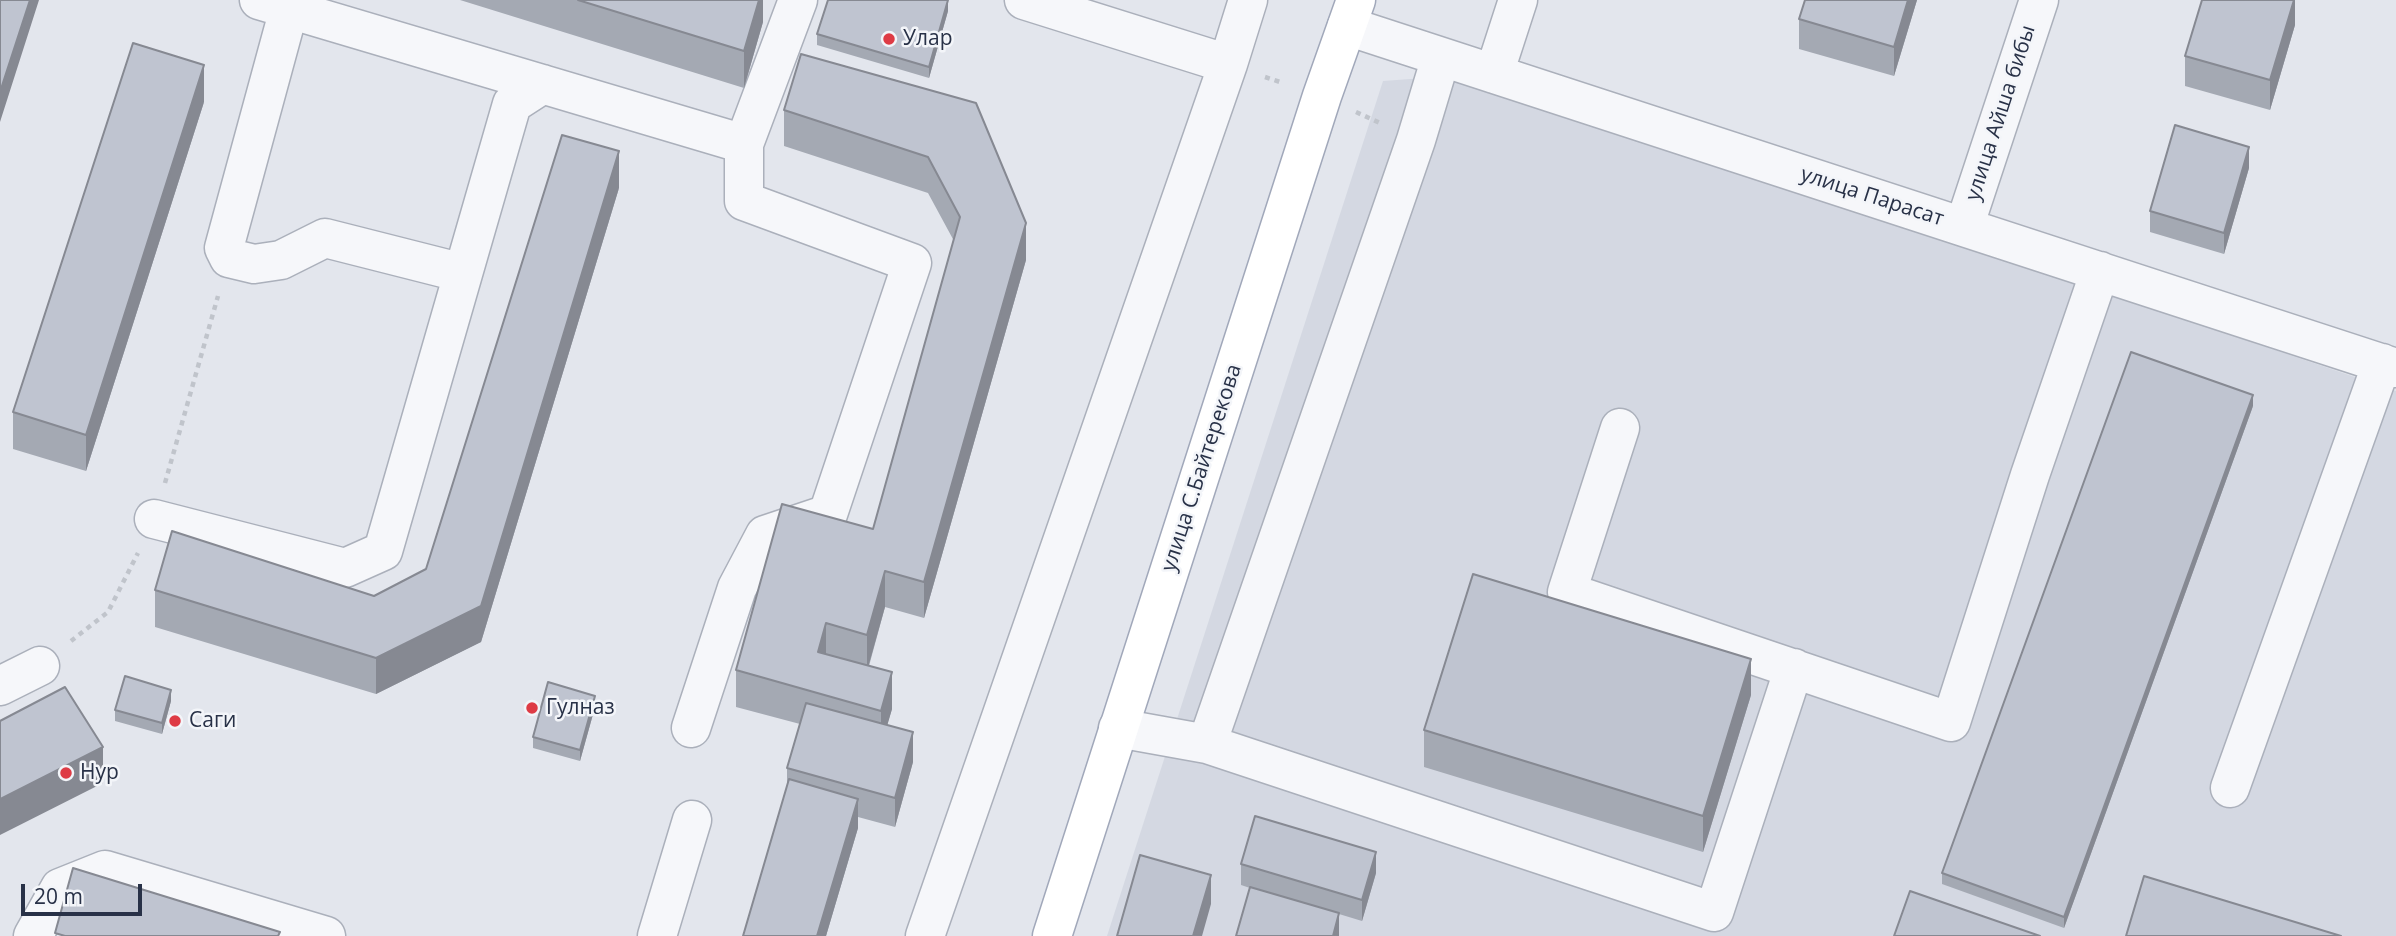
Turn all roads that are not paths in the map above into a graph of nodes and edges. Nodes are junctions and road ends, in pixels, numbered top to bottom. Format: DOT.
graph roads {
  1 [pos="798,0"];
  2 [pos="1024,0"];
  3 [pos="1248,0"];
  4 [pos="1518,0"];
  5 [pos="2039,0"];
  6 [pos="274,4"];
  7 [pos="1352,13"];
  8 [pos="1441,57"];
  9 [pos="1228,64"];
  10 [pos="1494,74"];
  11 [pos="543,84"];
  12 [pos="744,144"];
  13 [pos="1964,227"];
  14 [pos="2099,271"];
  15 [pos="463,273"];
  16 [pos="2389,366"];
  17 [pos="1620,428"];
  18 [pos="154,519"];
  19 [pos="40,666"];
  20 [pos="1794,668"];
  21 [pos="0,686"];
  22 [pos="691,728"];
  23 [pos="1118,728"];
  24 [pos="1207,744"];
  25 [pos="2230,788"];
  26 [pos="692,820"];
  27 [pos="33,936"];
  28 [pos="326,936"];
  29 [pos="657,936"];
  30 [pos="925,936"];
  31 [pos="1052,936"];
  1 -- 12 [label="street"];
  2 -- 9 [label="street"];
  3 -- 9 [label="street"];
  4 -- 10 [label="street"];
  5 -- 13 [label="street, улица Айша бибы"];
  6 -- 11 [label="street"];
  6 -- 15 [label="street"];
  7 -- 8 [label="street, улица Парасат"];
  7 -- 23 [label="main road, улица С.Байтерекова"];
  8 -- 10 [label="street, улица Парасат"];
  8 -- 24 [label="street"];
  9 -- 30 [label="street"];
  10 -- 13 [label="street, улица Парасат"];
  11 -- 12 [label="street"];
  11 -- 15 [label="street"];
  12 -- 22 [label="street"];
  13 -- 14 [label="street, улица Парасат"];
  14 -- 16 [label="street, улица Парасат"];
  14 -- 20 [label="street"];
  15 -- 18 [label="street"];
  16 -- 25 [label="street"];
  17 -- 20 [label="street"];
  19 -- 21 [label="street"];
  20 -- 24 [label="street"];
  23 -- 24 [label="street"];
  23 -- 31 [label="main road, улица С.Байтерекова"];
  26 -- 29 [label="street"];
  27 -- 28 [label="street"];
}
